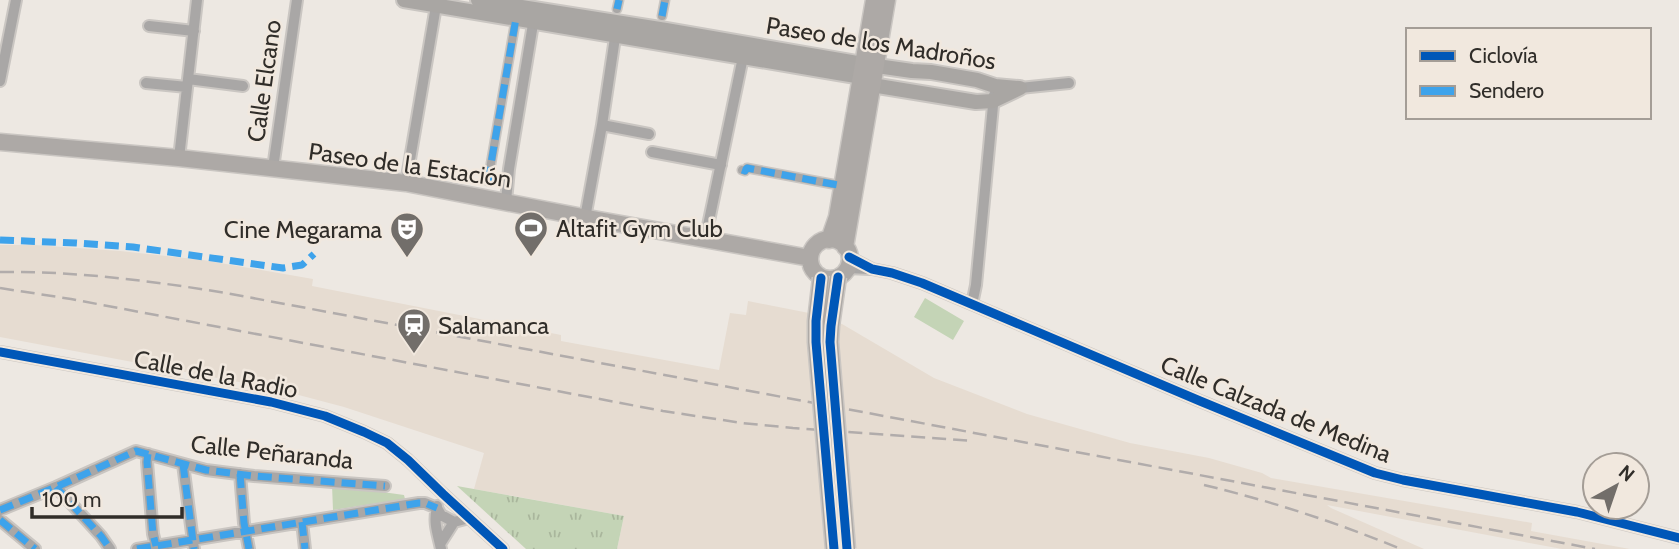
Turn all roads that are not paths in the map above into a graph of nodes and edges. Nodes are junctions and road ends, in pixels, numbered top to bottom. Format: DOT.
graph roads {
  1 [pos="16,0"];
  2 [pos="197,0"];
  3 [pos="297,0"];
  4 [pos="404,0"];
  5 [pos="478,0"];
  6 [pos="665,0"];
  7 [pos="874,0"];
  8 [pos="887,0"];
  9 [pos="436,3"];
  10 [pos="532,15"];
  11 [pos="615,16"];
  12 [pos="662,16"];
  13 [pos="516,19"];
  14 [pos="149,26"];
  15 [pos="194,31"];
  16 [pos="743,57"];
  17 [pos="868,73"];
  18 [pos="0,81"];
  19 [pos="145,83"];
  20 [pos="188,83"];
  21 [pos="1069,83"];
  22 [pos="243,86"];
  23 [pos="1020,88"];
  24 [pos="994,94"];
  25 [pos="602,125"];
  26 [pos="649,134"];
  27 [pos="0,142"];
  28 [pos="652,152"];
  29 [pos="179,158"];
  30 [pos="721,165"];
  31 [pos="273,168"];
  32 [pos="742,170"];
  33 [pos="488,181"];
  34 [pos="406,183"];
  35 [pos="842,187"];
  36 [pos="506,201"];
  37 [pos="585,218"];
  38 [pos="705,240"];
  39 [pos="829,240"];
  40 [pos="810,258"];
  41 [pos="845,262"];
  42 [pos="821,278"];
  43 [pos="972,304"];
  44 [pos="0,352"];
  45 [pos="148,454"];
  46 [pos="183,464"];
  47 [pos="240,474"];
  48 [pos="385,485"];
  49 [pos="56,487"];
  50 [pos="443,494"];
  51 [pos="437,508"];
  52 [pos="0,509"];
  53 [pos="469,518"];
  54 [pos="0,520"];
  55 [pos="302,522"];
  56 [pos="454,522"];
  57 [pos="245,531"];
  58 [pos="1679,538"];
  59 [pos="193,544"];
  60 [pos="156,546"];
  61 [pos="441,546"];
  62 [pos="35,549"];
  63 [pos="110,549"];
  64 [pos="137,549"];
  65 [pos="248,549"];
  66 [pos="305,549"];
  67 [pos="503,549"];
  68 [pos="834,549"];
  69 [pos="847,549"];
  1 -- 18 [label="street"];
  2 -- 15 [label="street"];
  3 -- 31 [label="street, Calle Elcano"];
  4 -- 9 [label="main road"];
  5 -- 10 [label="main road"];
  6 -- 12 [label="street"];
  7 -- 17 [label="main road"];
  8 -- 17 [label="main road"];
  9 -- 13 [label="main road"];
  9 -- 34 [label="street"];
  10 -- 11 [label="main road"];
  10 -- 13 [label="main road"];
  10 -- 36 [label="street"];
  11 -- 16 [label="main road, Paseo de los Madroños"];
  11 -- 17 [label="main road, Paseo de los Madroños"];
  11 -- 25 [label="street"];
  13 -- 33 [label="street"];
  14 -- 15 [label="street"];
  15 -- 20 [label="street"];
  16 -- 17 [label="main road, Paseo de los Madroños"];
  16 -- 30 [label="street"];
  17 -- 24 [label="main road, Paseo de los Madroños"];
  17 -- 24 [label="main road, Paseo de los Madroños"];
  17 -- 35 [label="main road"];
  17 -- 41 [label="main road"];
  19 -- 20 [label="street"];
  20 -- 22 [label="street"];
  20 -- 29 [label="street"];
  21 -- 23 [label="street, Paseo de los Madroños"];
  23 -- 24 [label="main road, Paseo de los Madroños"];
  24 -- 43 [label="street"];
  25 -- 26 [label="street"];
  25 -- 37 [label="street"];
  27 -- 29 [label="main road, Paseo de la Estación"];
  28 -- 30 [label="street"];
  29 -- 31 [label="main road, Paseo de la Estación"];
  30 -- 38 [label="street"];
  31 -- 34 [label="main road, Paseo de la Estación"];
  32 -- 35 [label="street"];
  34 -- 36 [label="main road, Paseo de la Estación"];
  35 -- 39 [label="main road"];
  36 -- 37 [label="main road, Paseo de la Estación"];
  37 -- 38 [label="main road, Paseo de la Estación"];
  38 -- 40 [label="main road, Paseo de la Estación"];
  39 -- 40 [label="main road"];
  39 -- 41 [label="main road"];
  40 -- 42 [label="main road"];
  41 -- 42 [label="main road"];
  41 -- 43 [label="street, Calle Calzada de Medina"];
  41 -- 69 [label="main road, bridge"];
  42 -- 68 [label="main road, bridge"];
  43 -- 58 [label="street, Calle Calzada de Medina"];
  44 -- 50 [label="street, Calle de la Radio"];
  45 -- 46 [label="street, Calle Peñaranda"];
  45 -- 49 [label="street, Calle Peñaranda"];
  45 -- 60 [label="street"];
  46 -- 47 [label="street, Calle Peñaranda"];
  46 -- 59 [label="street"];
  47 -- 48 [label="street, Calle Peñaranda"];
  47 -- 57 [label="street"];
  49 -- 52 [label="street, Calle Peñaranda"];
  49 -- 63 [label="street"];
  50 -- 51 [label="street"];
  50 -- 53 [label="street, Calle de la Radio"];
  51 -- 55 [label="street"];
  51 -- 56 [label="street"];
  51 -- 61 [label="street"];
  53 -- 56 [label="street"];
  53 -- 67 [label="street, Calle de la Radio"];
  54 -- 62 [label="street"];
  55 -- 57 [label="street"];
  55 -- 66 [label="street"];
  56 -- 61 [label="street"];
  57 -- 59 [label="street"];
  57 -- 65 [label="street"];
  59 -- 60 [label="street"];
  60 -- 64 [label="street"];
}
